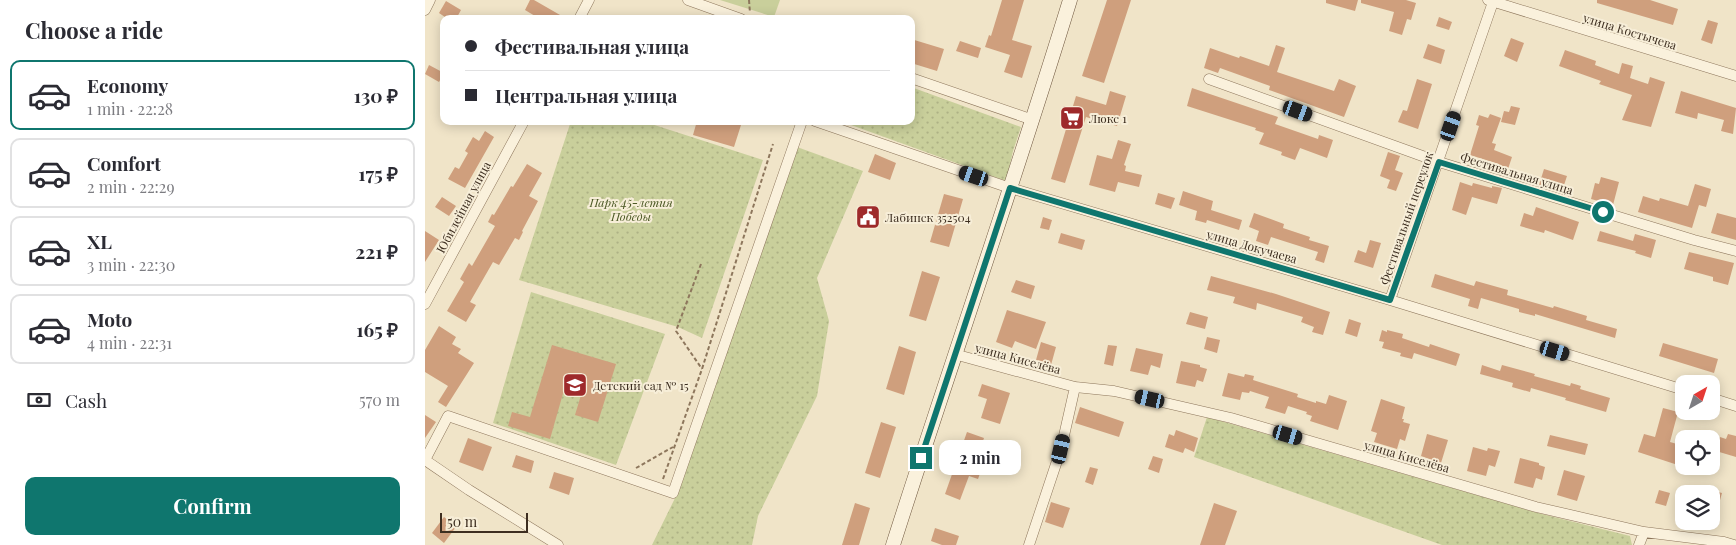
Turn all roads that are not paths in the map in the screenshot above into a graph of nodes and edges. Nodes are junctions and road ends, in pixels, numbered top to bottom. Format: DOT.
graph roads {
  1 [pos="430,0"];
  2 [pos="589,0"];
  3 [pos="688,0"];
  4 [pos="1070,0"];
  5 [pos="1490,1"];
  6 [pos="425,10"];
  7 [pos="581,15"];
  8 [pos="730,15"];
  9 [pos="1736,76"];
  10 [pos="915,79"];
  11 [pos="1209,79"];
  12 [pos="1033,120"];
  13 [pos="522,125"];
  14 [pos="801,125"];
  15 [pos="827,125"];
  16 [pos="1439,162"];
  17 [pos="1010,188"];
  18 [pos="1736,251"];
  19 [pos="1390,300"];
  20 [pos="425,304"];
  21 [pos="954,354"];
  22 [pos="1075,386"];
  23 [pos="1675,387"];
  24 [pos="1720,401"];
  25 [pos="1736,406"];
  26 [pos="425,460"];
  27 [pos="1644,532"];
  28 [pos="558,545"];
  29 [pos="893,545"];
  30 [pos="1029,545"];
  31 [pos="1639,545"];
  32 [pos="1734,545"];
  1 -- 6 [label="street"];
  2 -- 7 [label="street"];
  3 -- 8 [label="street"];
  4 -- 12 [label="street"];
  5 -- 9 [label="street, улица Костычева"];
  5 -- 16 [label="street, Фестивальный переулок"];
  10 -- 12 [label="street"];
  11 -- 16 [label="street, Фестивальная улица"];
  12 -- 17 [label="street"];
  13 -- 20 [label="street, Юбилейная улица"];
  14 -- 26 [label="street"];
  15 -- 17 [label="street, улица Докучаева"];
  16 -- 18 [label="street, Фестивальная улица"];
  16 -- 19 [label="street, Фестивальный переулок"];
  17 -- 19 [label="street, улица Докучаева"];
  17 -- 21 [label="street"];
  19 -- 23 [label="street, улица Докучаева"];
  21 -- 22 [label="street, улица Киселёва"];
  21 -- 29 [label="street"];
  22 -- 27 [label="street, улица Киселёва"];
  22 -- 30 [label="street"];
  24 -- 25 [label="street"];
  26 -- 28 [label="street"];
  27 -- 31 [label="street"];
  27 -- 32 [label="street, улица Киселёва"];
}
